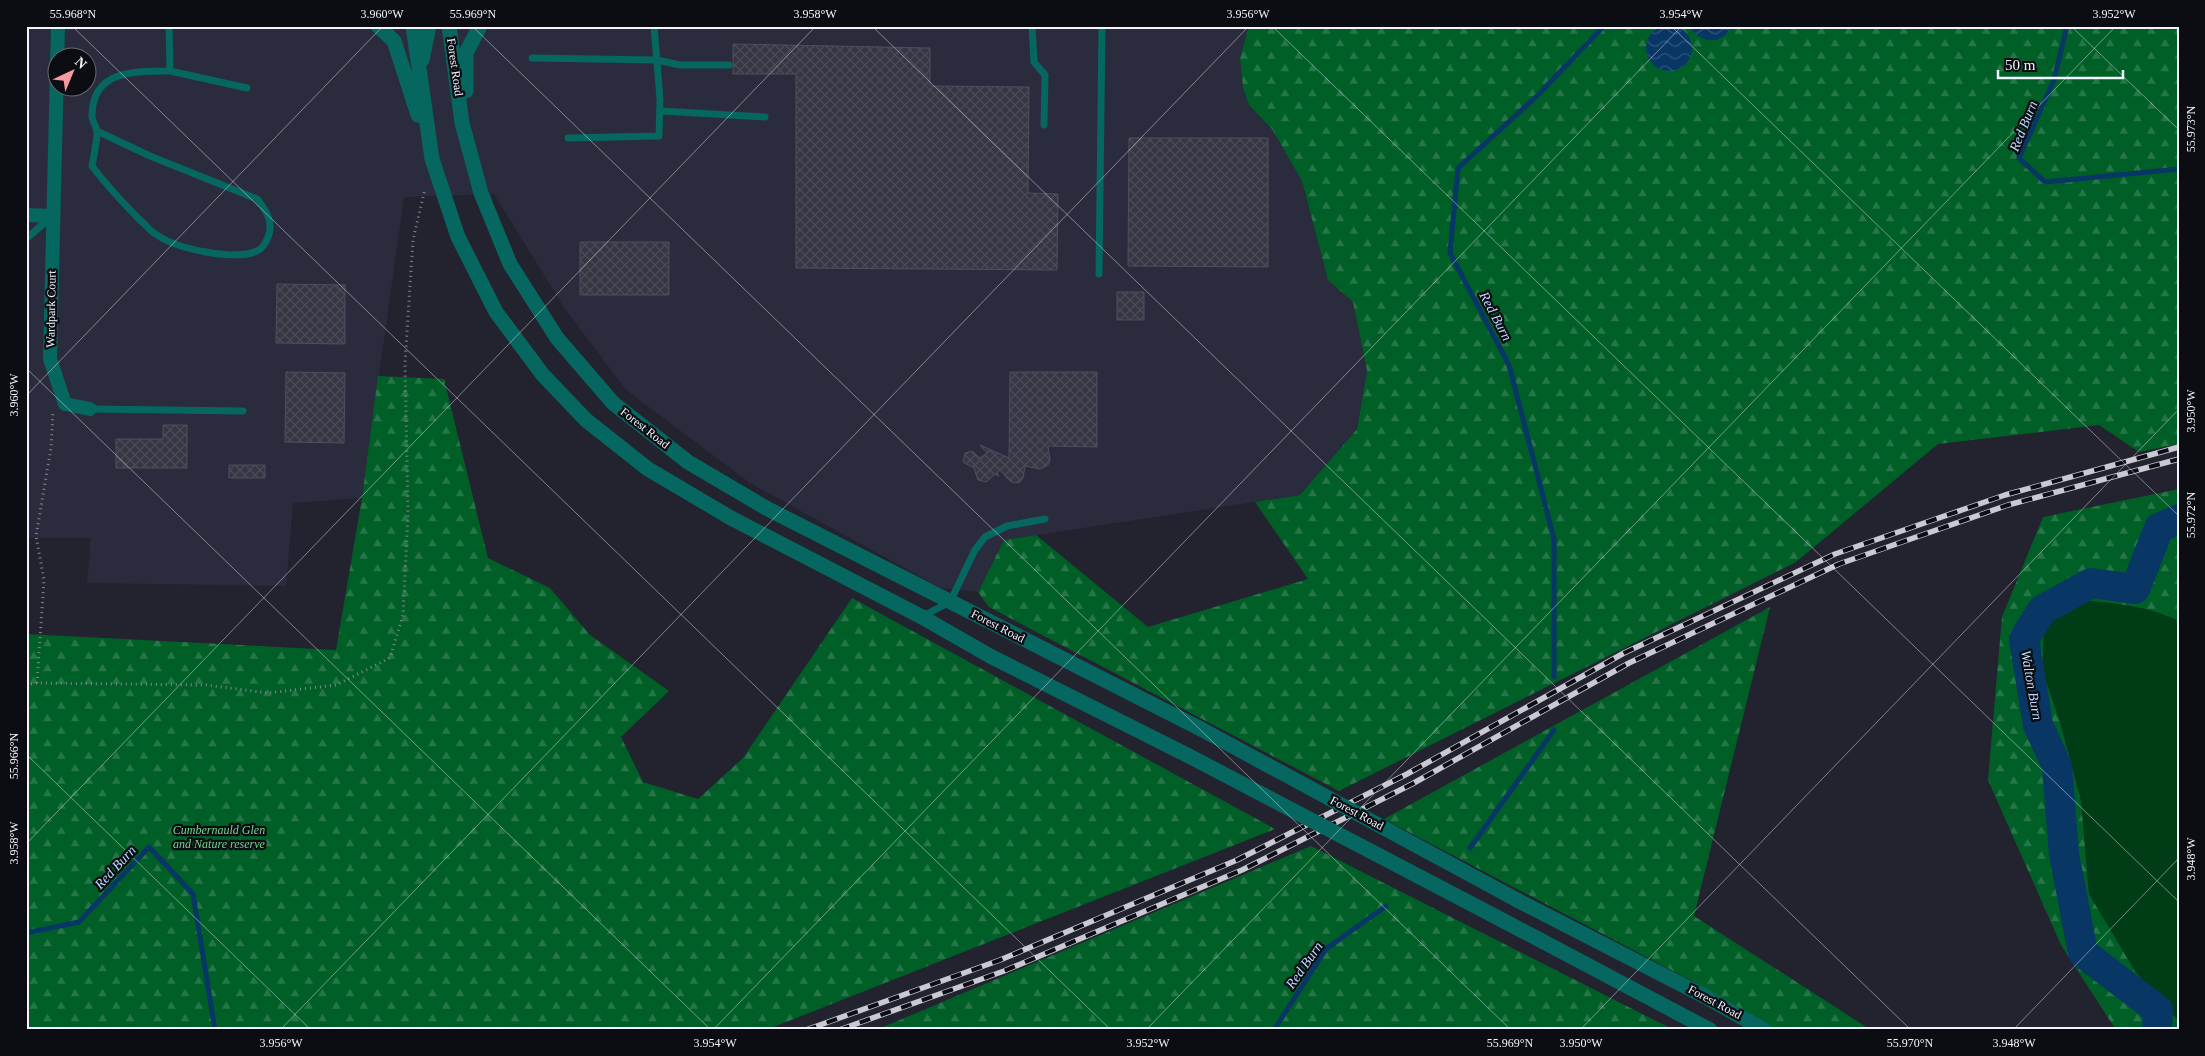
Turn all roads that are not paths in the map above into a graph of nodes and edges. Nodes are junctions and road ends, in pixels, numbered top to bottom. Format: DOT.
graph roads {
  1 [pos="58,26"];
  2 [pos="169,26"];
  3 [pos="378,26"];
  4 [pos="413,26"];
  5 [pos="429,26"];
  6 [pos="449,26"];
  7 [pos="480,26"];
  8 [pos="654,26"];
  9 [pos="1032,26"];
  10 [pos="1102,26"];
  11 [pos="532,58"];
  12 [pos="657,60"];
  13 [pos="729,65"];
  14 [pos="170,71"];
  15 [pos="420,74"];
  16 [pos="247,88"];
  17 [pos="661,111"];
  18 [pos="765,117"];
  19 [pos="1044,125"];
  20 [pos="97,131"];
  21 [pos="568,138"];
  22 [pos="467,142"];
  23 [pos="432,159"];
  24 [pos="26,215"];
  25 [pos="53,216"];
  26 [pos="26,238"];
  27 [pos="1099,274"];
  28 [pos="90,409"];
  29 [pos="243,411"];
  30 [pos="1045,519"];
  31 [pos="950,602"];
  32 [pos="922,617"];
  33 [pos="1710,1030"];
  34 [pos="1764,1030"];
  1 -- 25 [label="street, Wardpark Court"];
  2 -- 14 [label="lane"];
  3 -- 23 [label="street"];
  4 -- 15 [label="street, Forest Road"];
  5 -- 15 [label="street"];
  6 -- 22 [label="street, Forest Road"];
  7 -- 22 [label="street"];
  8 -- 12 [label="lane"];
  9 -- 19 [label="lane"];
  10 -- 27 [label="lane"];
  11 -- 12 [label="lane"];
  12 -- 13 [label="lane"];
  12 -- 17 [label="lane"];
  14 -- 16 [label="lane"];
  14 -- 20 [label="lane"];
  15 -- 23 [label="street, Forest Road"];
  17 -- 18 [label="lane"];
  17 -- 21 [label="lane"];
  20 -- 20 [label="lane"];
  22 -- 31 [label="street, Forest Road"];
  23 -- 32 [label="street, Forest Road"];
  24 -- 25 [label="street"];
  25 -- 26 [label="lane"];
  25 -- 28 [label="street, Wardpark Court"];
  28 -- 29 [label="lane"];
  30 -- 31 [label="lane"];
  31 -- 32 [label="lane"];
  31 -- 34 [label="street, Forest Road, bridge"];
  32 -- 33 [label="street, Forest Road, bridge"];
}
